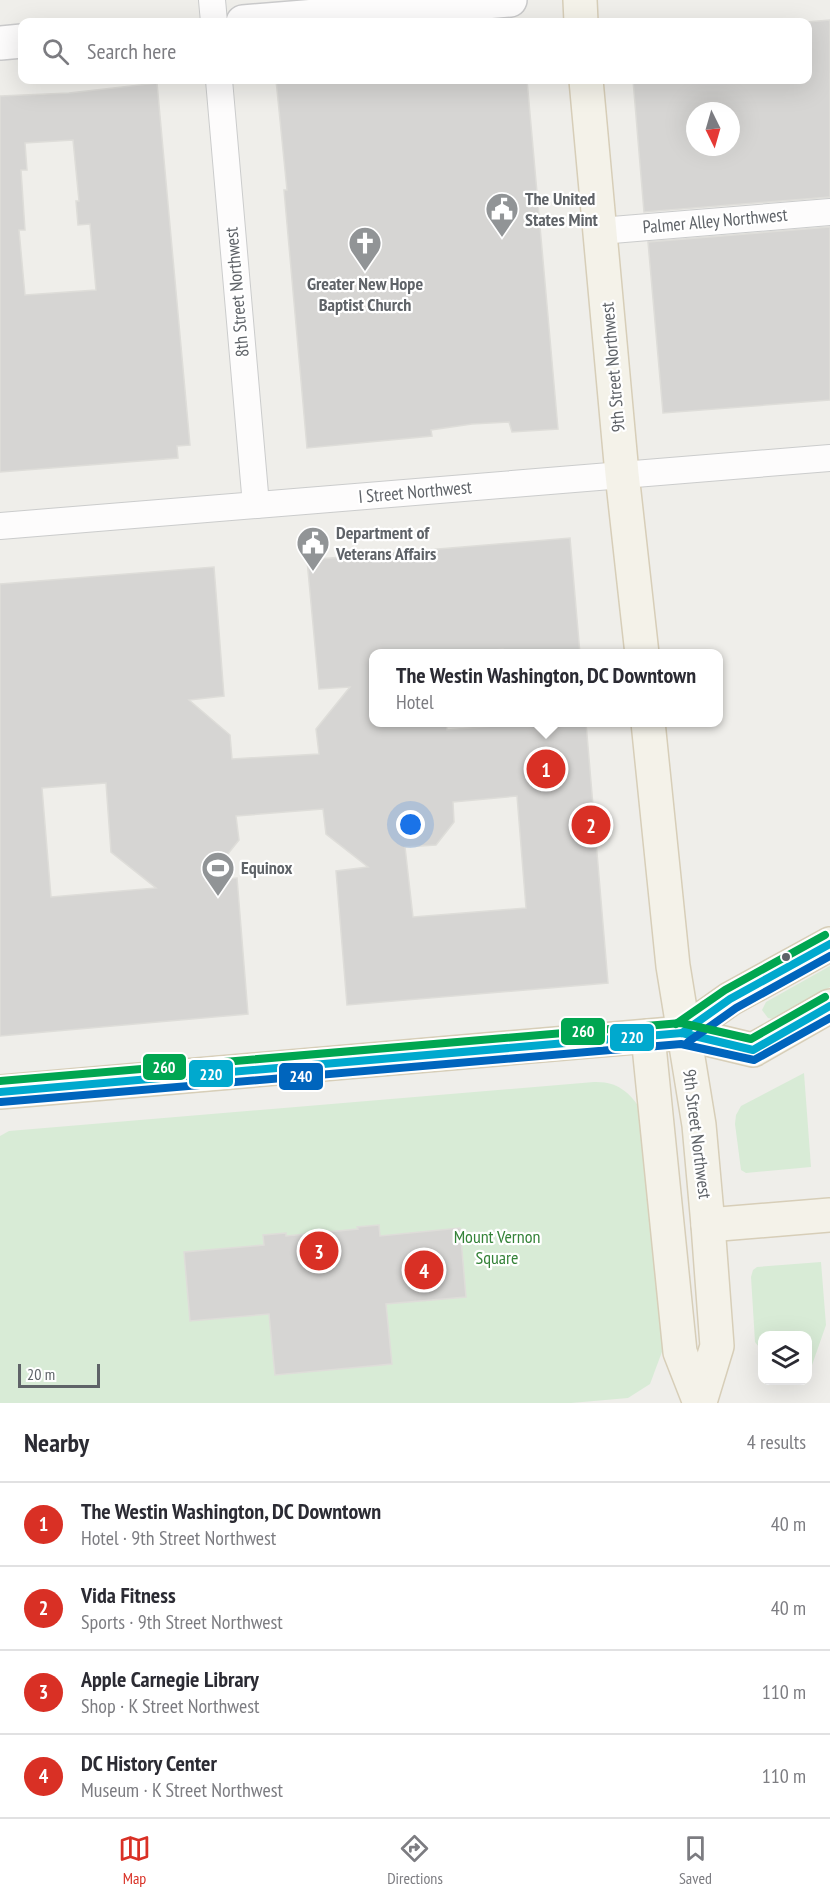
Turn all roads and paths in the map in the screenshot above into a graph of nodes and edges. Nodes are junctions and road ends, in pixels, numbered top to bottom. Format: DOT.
graph roads {
  1 [pos="212,0"];
  2 [pos="510,0"];
  3 [pos="580,0"];
  4 [pos="214,18"];
  5 [pos="292,18"];
  6 [pos="581,18"];
  7 [pos="18,41"];
  8 [pos="0,43"];
  9 [pos="219,84"];
  10 [pos="586,84"];
  11 [pos="830,212"];
  12 [pos="600,231"];
  13 [pos="830,458"];
  14 [pos="622,474"];
  15 [pos="256,505"];
  16 [pos="0,526"];
  17 [pos="641,649"];
  18 [pos="648,727"];
  19 [pos="830,944"];
  20 [pos="830,1006"];
  21 [pos="682,1033"];
  22 [pos="648,1036"];
  23 [pos="0,1092"];
  24 [pos="830,1215"];
  25 [pos="708,1225"];
  26 [pos="700,1402"];
  1 -- 4 [label="street"];
  2 -- 5 [label="main road"];
  3 -- 6 [label="main road"];
  7 -- 8 [label="main road"];
  9 -- 15 [label="street, 8th Street Northwest"];
  10 -- 12 [label="main road, 9th Street Northwest"];
  11 -- 12 [label="street, Palmer Alley Northwest"];
  12 -- 14 [label="main road, 9th Street Northwest"];
  13 -- 14 [label="street, I Street Northwest"];
  14 -- 15 [label="street, I Street Northwest"];
  14 -- 17 [label="main road, 9th Street Northwest"];
  15 -- 16 [label="street, I Street Northwest"];
  18 -- 21 [label="main road, 9th Street Northwest"];
  19 -- 21 [label="main road"];
  20 -- 21 [label="main road"];
  21 -- 22 [label="main road"];
  21 -- 25 [label="main road, 9th Street Northwest"];
  22 -- 23 [label="main road"];
  22 -- 26 [label="main road, 9th Street Northwest"];
  24 -- 25 [label="main road"];
  25 -- 26 [label="main road, 9th Street Northwest"];
}
